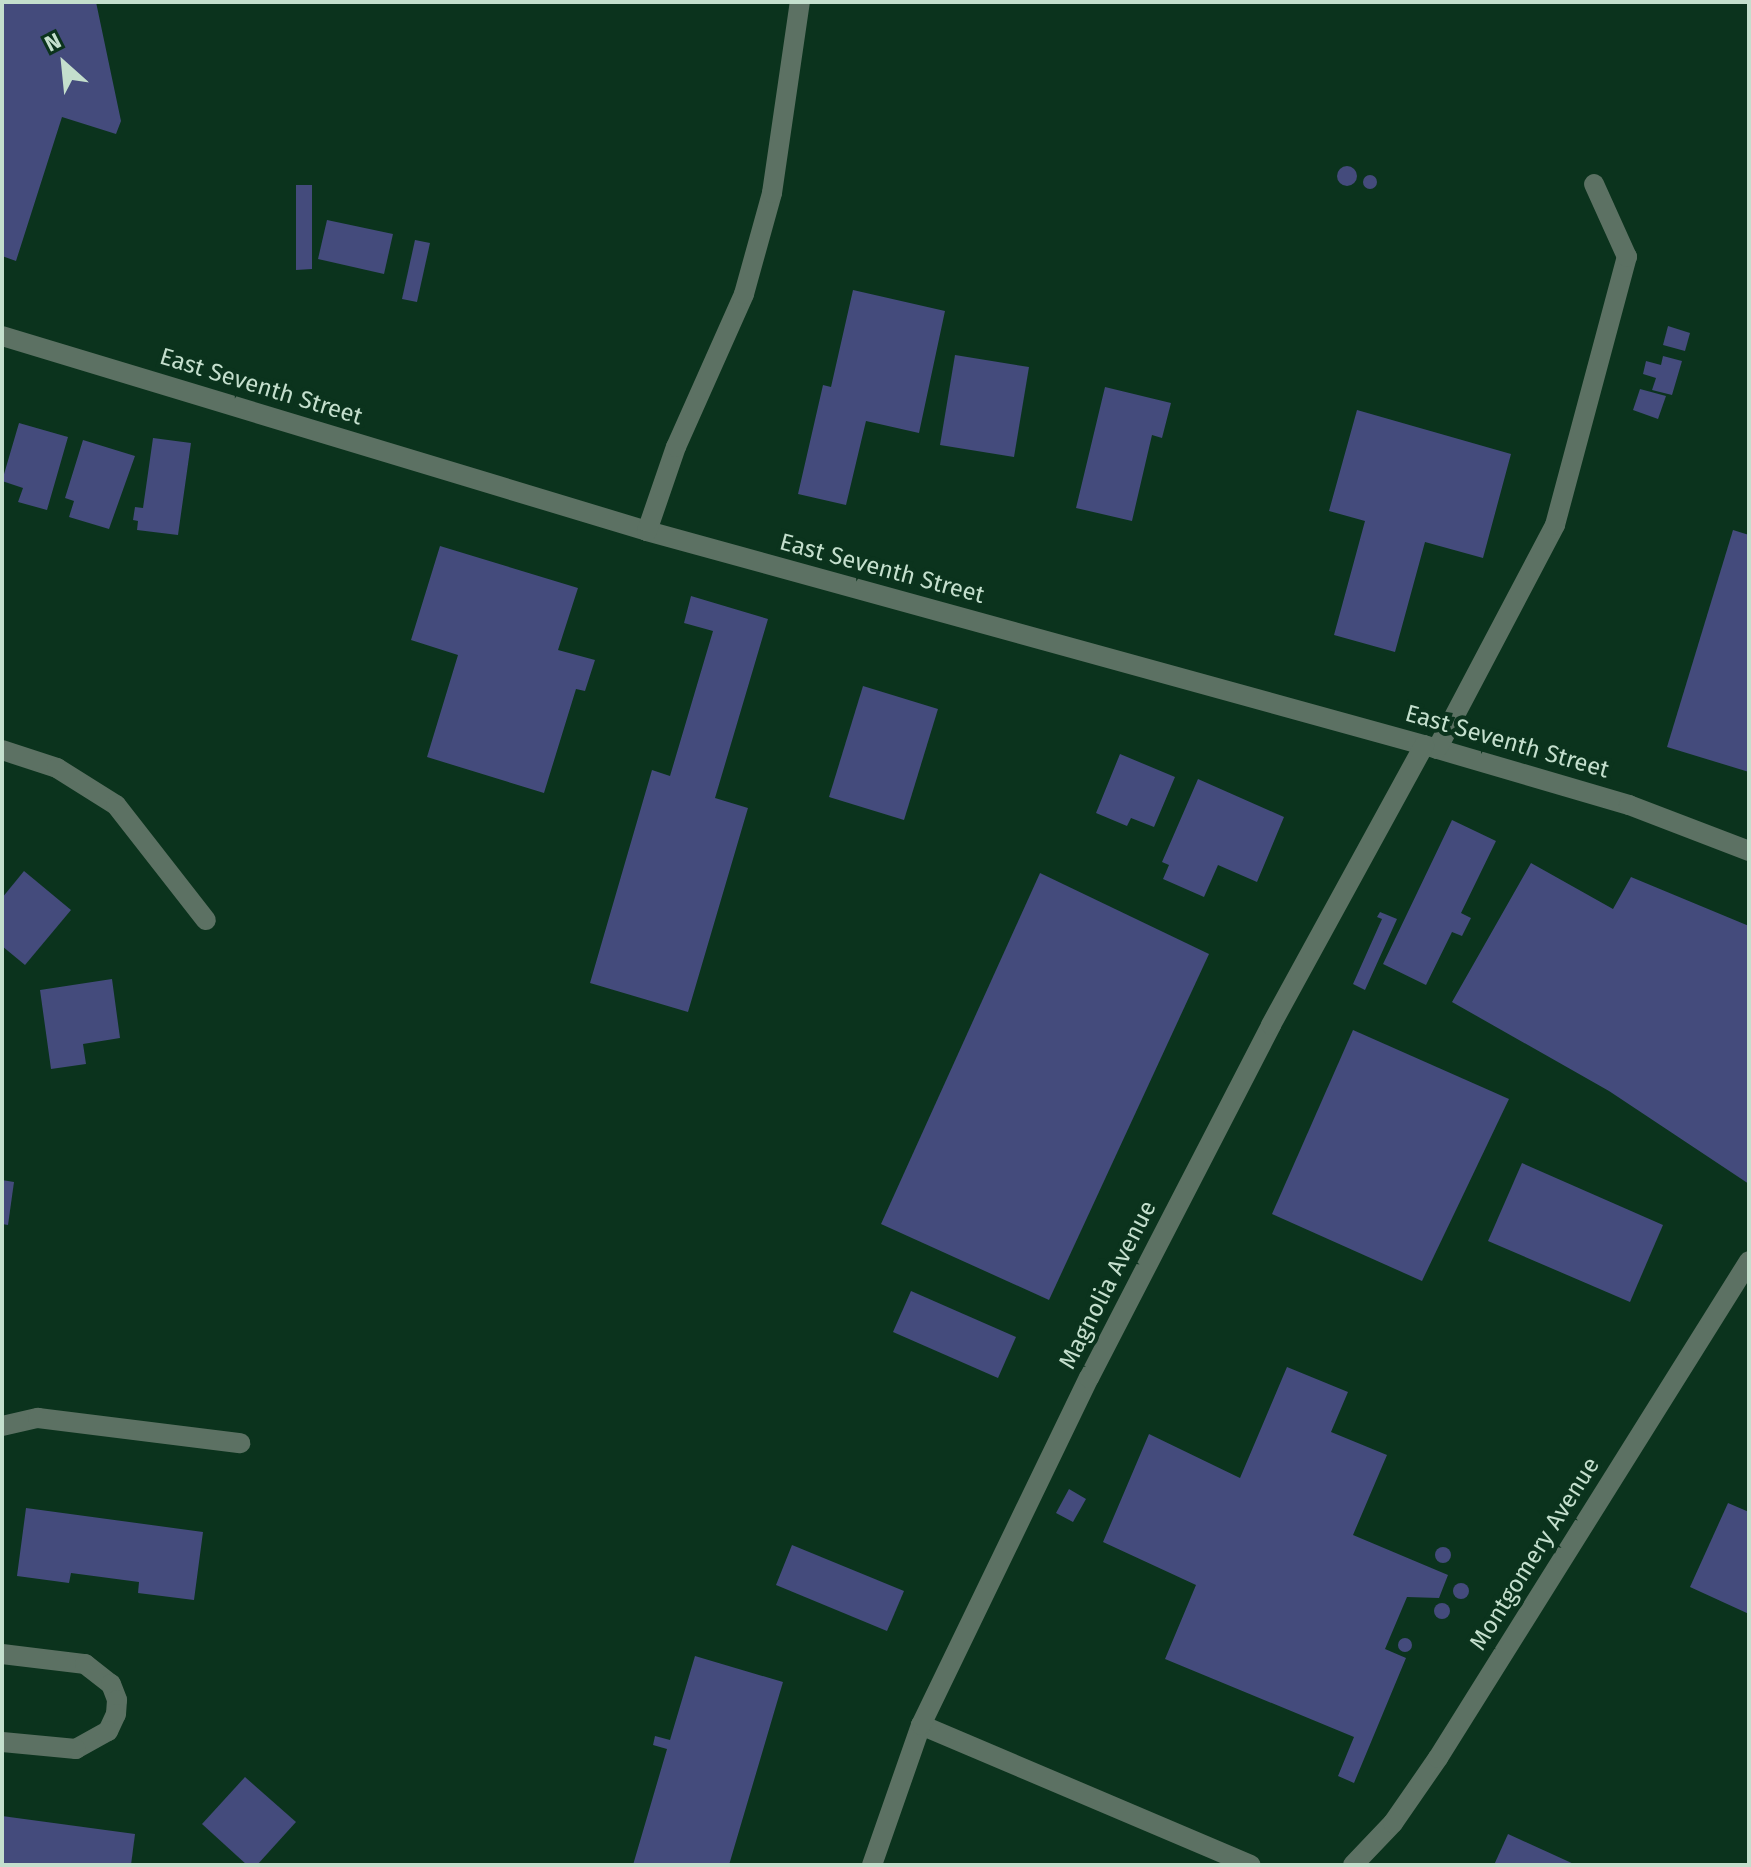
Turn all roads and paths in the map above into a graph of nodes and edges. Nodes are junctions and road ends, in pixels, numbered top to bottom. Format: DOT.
graph roads {
  1 [pos="800,2"];
  2 [pos="1594,184"];
  3 [pos="2,336"];
  4 [pos="647,531"];
  5 [pos="1430,747"];
  6 [pos="2,750"];
  7 [pos="1749,851"];
  8 [pos="206,920"];
  9 [pos="1749,1261"];
  10 [pos="2,1426"];
  11 [pos="240,1443"];
  12 [pos="2,1654"];
  13 [pos="921,1725"];
  14 [pos="2,1742"];
  15 [pos="872,1865"];
  16 [pos="1251,1865"];
  17 [pos="1353,1865"];
  1 -- 4 [label="street"];
  2 -- 5 [label="street, Magnolia Avenue"];
  3 -- 4 [label="street, East Seventh Street"];
  4 -- 5 [label="street, East Seventh Street"];
  5 -- 7 [label="street, East Seventh Street"];
  5 -- 13 [label="street, Magnolia Avenue"];
  6 -- 8 [label="street"];
  9 -- 17 [label="street, Montgomery Avenue"];
  10 -- 11 [label="street"];
  12 -- 14 [label="street"];
  13 -- 15 [label="street, Magnolia Avenue"];
  13 -- 16 [label="street"];
}
